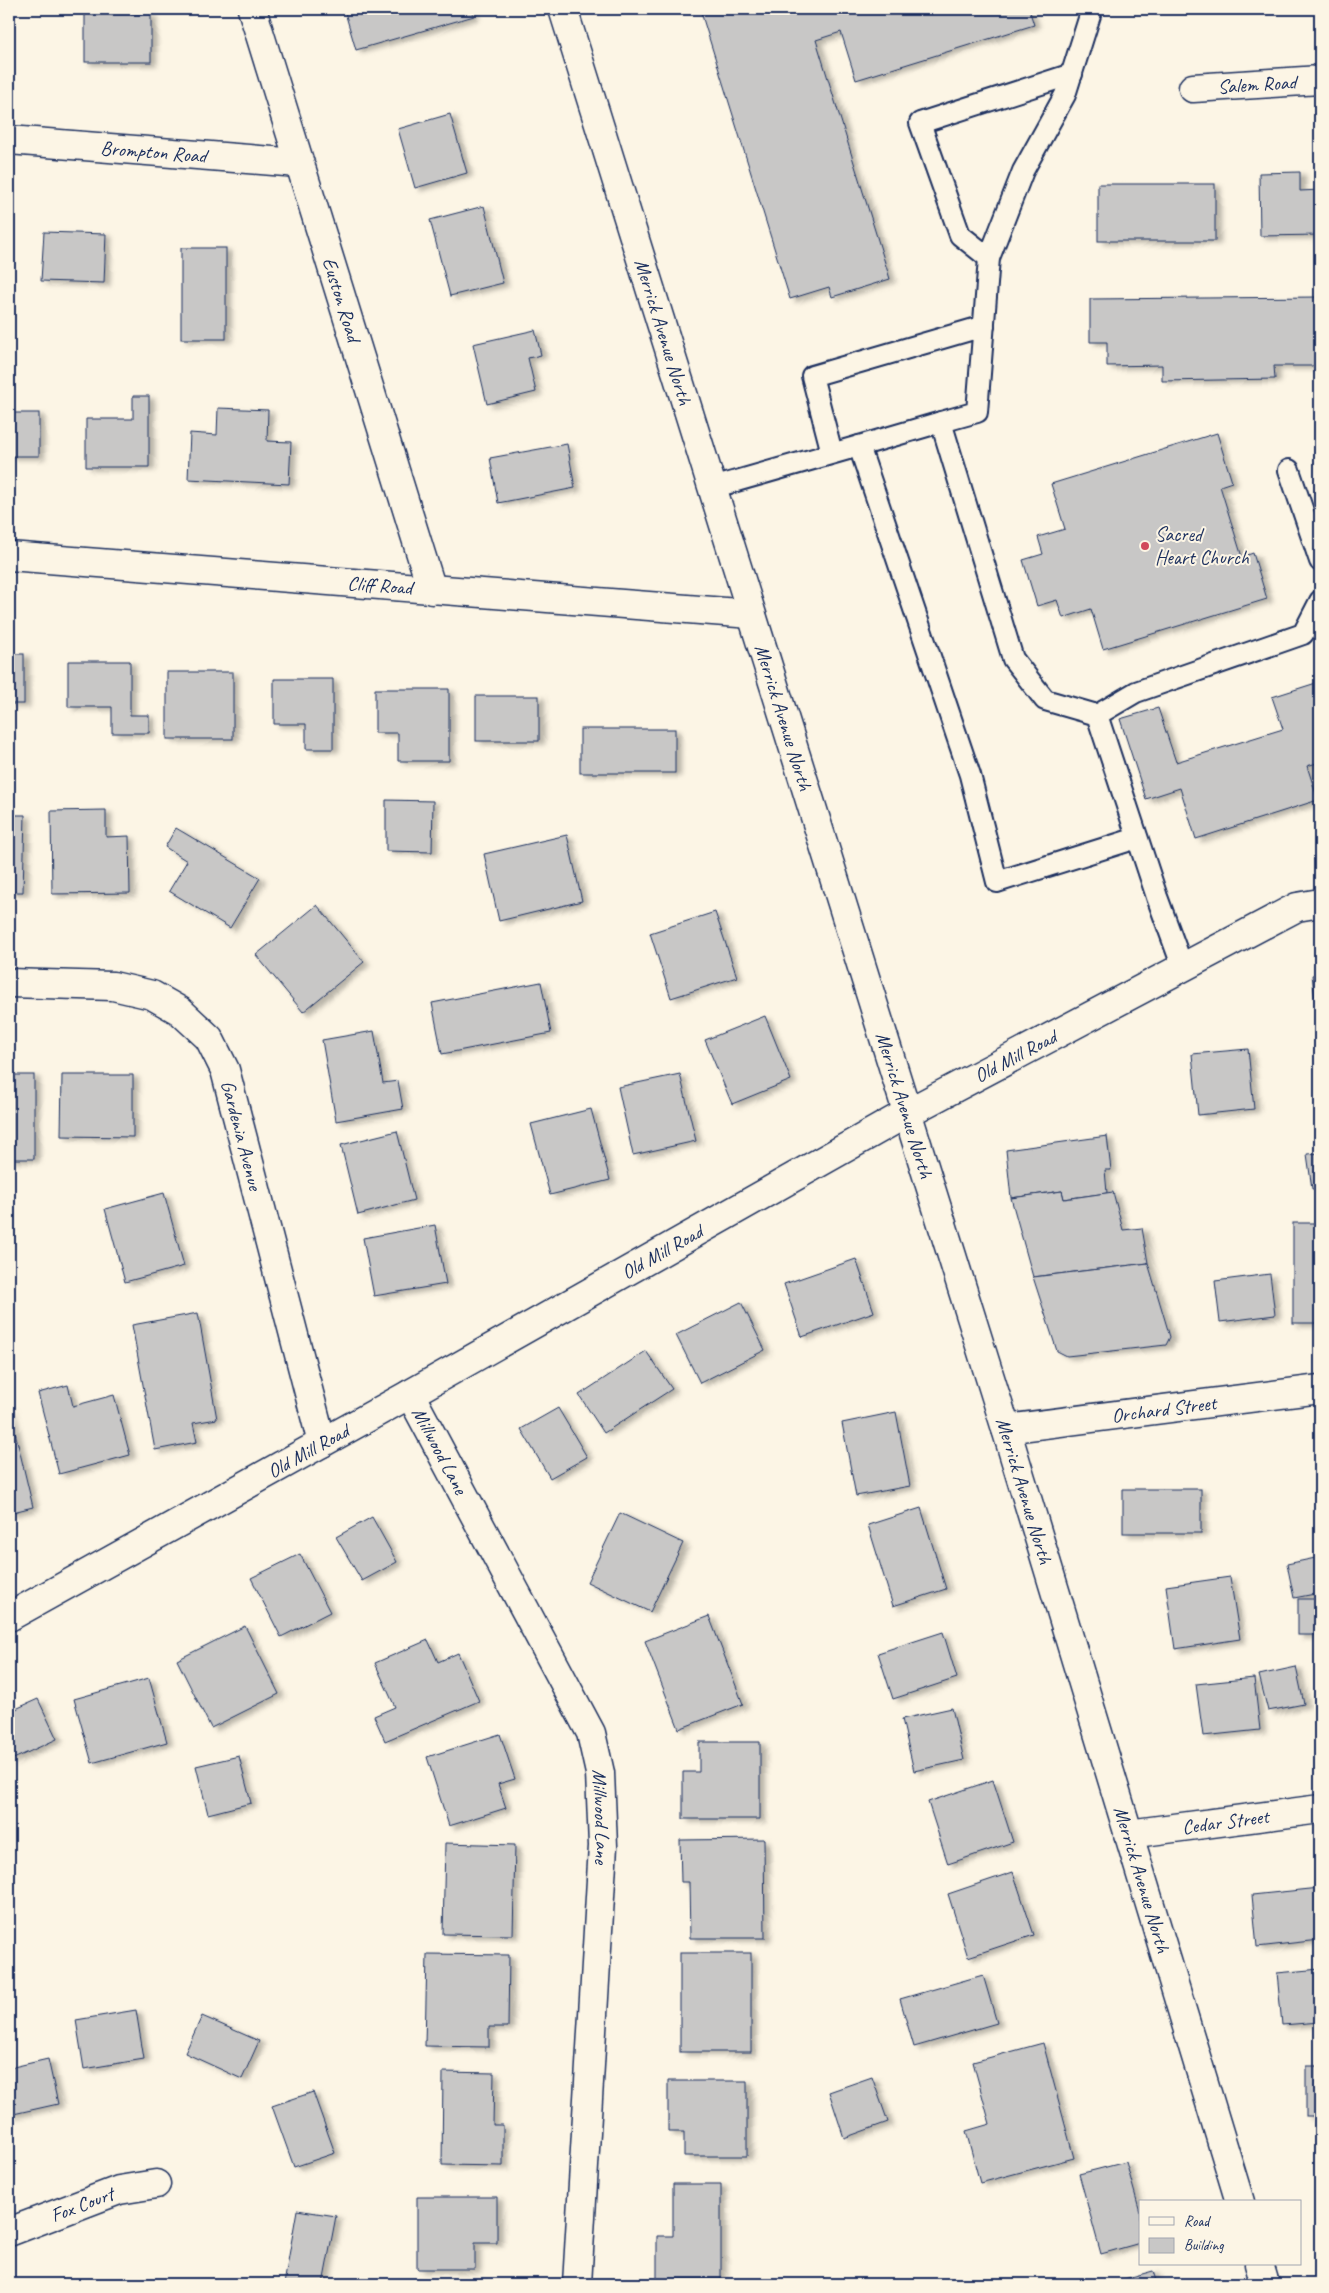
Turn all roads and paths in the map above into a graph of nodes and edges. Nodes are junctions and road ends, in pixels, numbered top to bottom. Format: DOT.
graph roads {
  1 [pos="252,9"];
  2 [pos="563,9"];
  3 [pos="1092,9"];
  4 [pos="1072,74"];
  5 [pos="1320,80"];
  6 [pos="1193,88"];
  7 [pos="9,140"];
  8 [pos="298,163"];
  9 [pos="989,258"];
  10 [pos="984,326"];
  11 [pos="941,422"];
  12 [pos="859,446"];
  13 [pos="832,453"];
  14 [pos="1290,470"];
  15 [pos="712,488"];
  16 [pos="9,556"];
  17 [pos="1320,561"];
  18 [pos="432,590"];
  19 [pos="1320,601"];
  20 [pos="751,614"];
  21 [pos="1097,715"];
  22 [pos="1137,838"];
  23 [pos="1320,902"];
  24 [pos="1182,968"];
  25 [pos="9,983"];
  26 [pos="907,1113"];
  27 [pos="1320,1389"];
  28 [pos="410,1394"];
  29 [pos="1006,1429"];
  30 [pos="322,1443"];
  31 [pos="9,1617"];
  32 [pos="1320,1809"];
  33 [pos="1128,1834"];
  34 [pos="156,2184"];
  35 [pos="1239,2200"];
  36 [pos="9,2232"];
  37 [pos="1260,2266"];
  38 [pos="577,2284"];
  39 [pos="1265,2284"];
  1 -- 8 [label="street, Euston Road"];
  2 -- 15 [label="street, Merrick Avenue North"];
  3 -- 4 [label="lane"];
  4 -- 9 [label="lane"];
  4 -- 9 [label="lane"];
  5 -- 6 [label="street, Salem Road"];
  7 -- 8 [label="street, Brompton Road"];
  8 -- 18 [label="street, Euston Road"];
  9 -- 10 [label="lane"];
  10 -- 11 [label="lane"];
  10 -- 13 [label="lane"];
  11 -- 12 [label="lane"];
  11 -- 21 [label="lane"];
  12 -- 13 [label="lane"];
  12 -- 22 [label="lane"];
  13 -- 15 [label="lane"];
  14 -- 17 [label="lane"];
  15 -- 20 [label="street, Merrick Avenue North"];
  16 -- 18 [label="street, Cliff Road"];
  18 -- 20 [label="street, Cliff Road"];
  19 -- 21 [label="lane"];
  20 -- 26 [label="street, Merrick Avenue North"];
  21 -- 22 [label="lane"];
  22 -- 24 [label="lane"];
  23 -- 24 [label="street, Old Mill Road"];
  24 -- 26 [label="street, Old Mill Road"];
  25 -- 30 [label="street, Gardenia Avenue"];
  26 -- 28 [label="street, Old Mill Road"];
  26 -- 29 [label="street, Merrick Avenue North"];
  27 -- 29 [label="street, Orchard Street"];
  28 -- 30 [label="street, Old Mill Road"];
  28 -- 38 [label="street, Millwood Lane"];
  29 -- 33 [label="street, Merrick Avenue North"];
  30 -- 31 [label="street, Old Mill Road"];
  32 -- 33 [label="street, Cedar Street"];
  33 -- 35 [label="street, Merrick Avenue North"];
  34 -- 36 [label="street, Fox Court"];
  37 -- 39 [label="street"];
}
